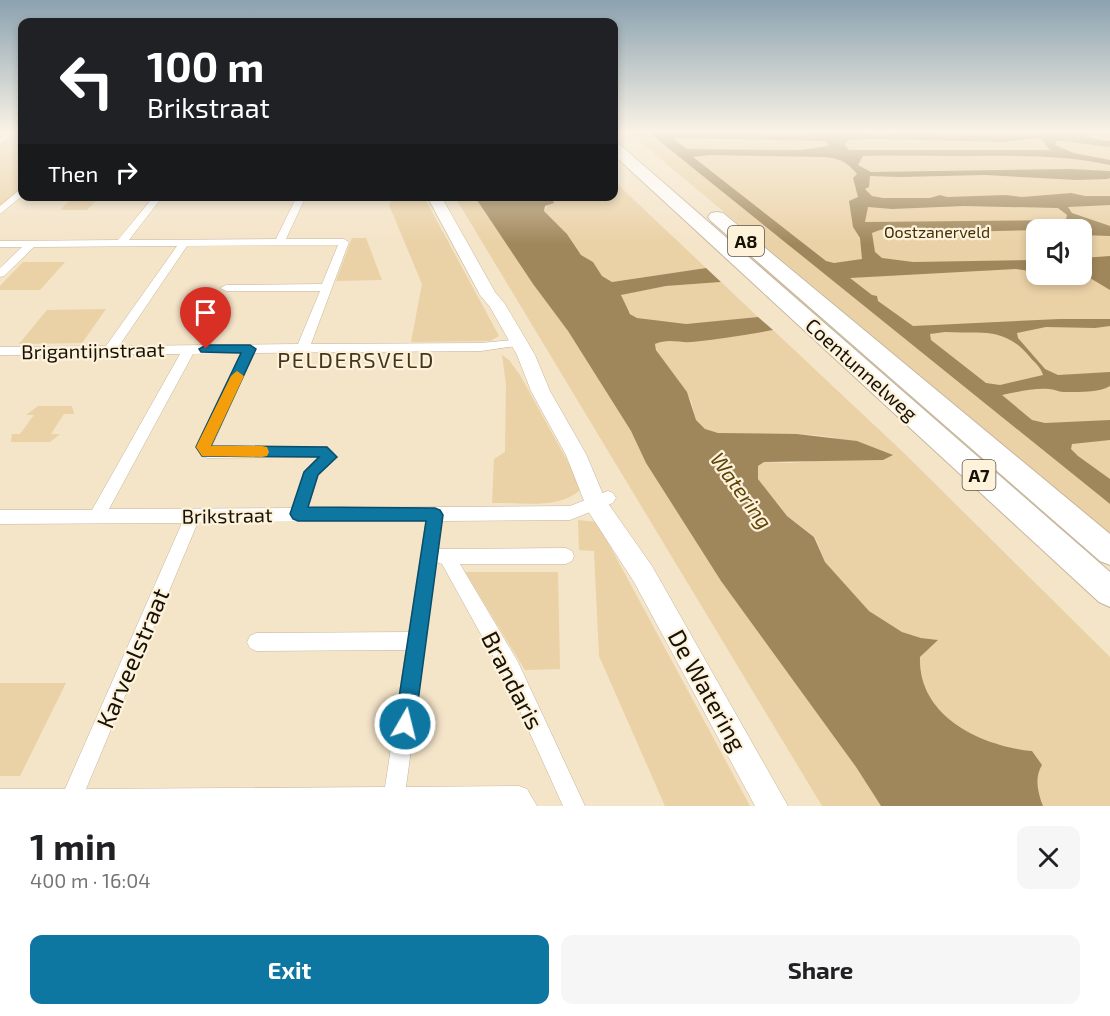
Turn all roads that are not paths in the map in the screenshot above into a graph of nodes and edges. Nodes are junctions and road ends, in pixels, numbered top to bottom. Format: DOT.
graph roads {
  1 [pos="638,169"];
  2 [pos="661,169"];
  3 [pos="18,194"];
  4 [pos="155,201"];
  5 [pos="300,201"];
  6 [pos="437,201"];
  7 [pos="0,211"];
  8 [pos="280,241"];
  9 [pos="185,242"];
  10 [pos="121,243"];
  11 [pos="0,244"];
  12 [pos="31,244"];
  13 [pos="0,274"];
  14 [pos="327,287"];
  15 [pos="226,288"];
  16 [pos="514,343"];
  17 [pos="303,348"];
  18 [pos="189,349"];
  19 [pos="250,349"];
  20 [pos="110,350"];
  21 [pos="0,351"];
  22 [pos="602,501"];
  23 [pos="298,514"];
  24 [pos="435,515"];
  25 [pos="97,516"];
  26 [pos="193,516"];
  27 [pos="0,517"];
  28 [pos="1110,552"];
  29 [pos="438,556"];
  30 [pos="566,556"];
  31 [pos="1110,592"];
  32 [pos="417,641"];
  33 [pos="256,642"];
  34 [pos="394,797"];
  35 [pos="71,799"];
  36 [pos="0,800"];
  37 [pos="201,802"];
  38 [pos="526,806"];
  39 [pos="574,806"];
  40 [pos="772,806"];
  1 -- 31 [label="highway, Coentunnelweg / A7"];
  2 -- 28 [label="highway, Coentunnelweg / A8"];
  3 -- 7 [label="street"];
  4 -- 10 [label="street"];
  5 -- 8 [label="street"];
  6 -- 16 [label="main road, De Watering"];
  8 -- 9 [label="street"];
  8 -- 14 [label="street"];
  9 -- 10 [label="street"];
  9 -- 20 [label="street"];
  10 -- 12 [label="street"];
  11 -- 12 [label="street"];
  12 -- 13 [label="street"];
  14 -- 15 [label="street"];
  14 -- 17 [label="street"];
  16 -- 17 [label="street, Brigantijnstraat"];
  16 -- 22 [label="main road, De Watering"];
  17 -- 19 [label="street, Brigantijnstraat"];
  18 -- 19 [label="street, Brigantijnstraat"];
  18 -- 20 [label="street, Brigantijnstraat"];
  18 -- 25 [label="street"];
  19 -- 23 [label="street"];
  20 -- 21 [label="street, Brigantijnstraat"];
  22 -- 24 [label="street, Brikstraat"];
  22 -- 40 [label="main road, De Watering"];
  23 -- 24 [label="street, Brikstraat"];
  23 -- 26 [label="street, Brikstraat"];
  24 -- 29 [label="street"];
  25 -- 26 [label="street, Brikstraat"];
  25 -- 27 [label="street, Brikstraat"];
  26 -- 35 [label="street, Karveelstraat"];
  29 -- 30 [label="street"];
  29 -- 32 [label="street"];
  29 -- 39 [label="street, Brandaris"];
  32 -- 33 [label="street"];
  32 -- 34 [label="street"];
  34 -- 37 [label="street"];
  34 -- 38 [label="street"];
  35 -- 36 [label="street"];
  35 -- 37 [label="street"];
}
